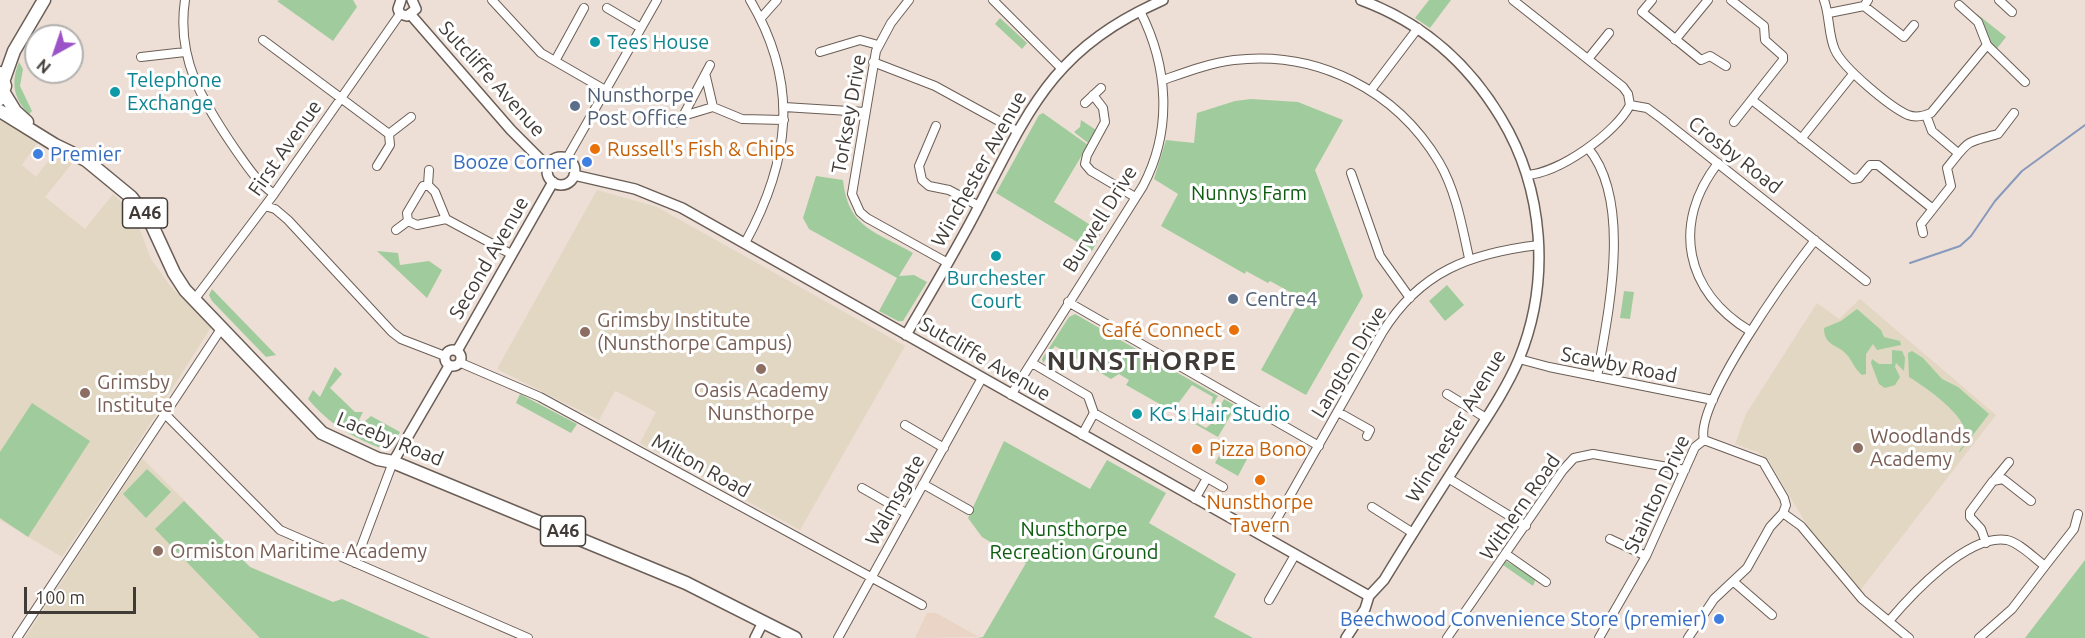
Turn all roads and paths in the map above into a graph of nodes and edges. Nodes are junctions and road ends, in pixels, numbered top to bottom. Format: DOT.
graph roads {
  1 [pos="44,0"];
  2 [pos="185,0"];
  3 [pos="401,0"];
  4 [pos="412,0"];
  5 [pos="492,0"];
  6 [pos="657,0"];
  7 [pos="750,0"];
  8 [pos="777,0"];
  9 [pos="909,0"];
  10 [pos="993,0"];
  11 [pos="1163,0"];
  12 [pos="1361,0"];
  13 [pos="1514,0"];
  14 [pos="1652,0"];
  15 [pos="1708,0"];
  16 [pos="1731,0"];
  17 [pos="1824,0"];
  18 [pos="1999,0"];
  19 [pos="1866,3"];
  20 [pos="1959,5"];
  21 [pos="584,8"];
  22 [pos="607,9"];
  23 [pos="1140,10"];
  24 [pos="1829,12"];
  25 [pos="2012,12"];
  26 [pos="400,14"];
  27 [pos="411,15"];
  28 [pos="761,18"];
  29 [pos="1914,25"];
  30 [pos="642,28"];
  31 [pos="1418,28"];
  32 [pos="1609,33"];
  33 [pos="262,40"];
  34 [pos="1676,40"];
  35 [pos="878,45"];
  36 [pos="1988,45"];
  37 [pos="14,51"];
  38 [pos="185,52"];
  39 [pos="820,52"];
  40 [pos="141,57"];
  41 [pos="1588,59"];
  42 [pos="555,61"];
  43 [pos="0,62"];
  44 [pos="873,62"];
  45 [pos="710,65"];
  46 [pos="1726,66"];
  47 [pos="1061,68"];
  48 [pos="1853,74"];
  49 [pos="2,76"];
  50 [pos="706,77"];
  51 [pos="1163,80"];
  52 [pos="2025,82"];
  53 [pos="1101,88"];
  54 [pos="1371,90"];
  55 [pos="607,91"];
  56 [pos="1093,95"];
  57 [pos="2,96"];
  58 [pos="341,97"];
  59 [pos="1752,100"];
  60 [pos="1085,103"];
  61 [pos="1630,105"];
  62 [pos="713,107"];
  63 [pos="783,107"];
  64 [pos="0,111"];
  65 [pos="865,112"];
  66 [pos="2014,113"];
  67 [pos="683,116"];
  68 [pos="1926,116"];
  69 [pos="411,117"];
  70 [pos="784,120"];
  71 [pos="1734,122"];
  72 [pos="675,123"];
  73 [pos="936,126"];
  74 [pos="1017,131"];
  75 [pos="389,134"];
  76 [pos="1801,139"];
  77 [pos="1588,148"];
  78 [pos="68,149"];
  79 [pos="1958,153"];
  80 [pos="567,158"];
  81 [pos="1718,163"];
  82 [pos="377,166"];
  83 [pos="547,166"];
  84 [pos="429,170"];
  85 [pos="1351,173"];
  86 [pos="574,175"];
  87 [pos="1527,176"];
  88 [pos="553,183"];
  89 [pos="428,185"];
  90 [pos="274,194"];
  91 [pos="1135,197"];
  92 [pos="265,206"];
  93 [pos="979,206"];
  94 [pos="1933,209"];
  95 [pos="446,219"];
  96 [pos="408,221"];
  97 [pos="396,230"];
  98 [pos="1923,233"];
  99 [pos="1815,240"];
  100 [pos="745,243"];
  101 [pos="1539,245"];
  102 [pos="511,254"];
  103 [pos="1469,258"];
  104 [pos="948,263"];
  105 [pos="1866,281"];
  106 [pos="1410,298"];
  107 [pos="194,300"];
  108 [pos="1068,302"];
  109 [pos="221,329"];
  110 [pos="1750,331"];
  111 [pos="906,335"];
  112 [pos="457,351"];
  113 [pos="445,356"];
  114 [pos="1519,359"];
  115 [pos="461,363"];
  116 [pos="1032,363"];
  117 [pos="449,366"];
  118 [pos="1597,377"];
  119 [pos="982,378"];
  120 [pos="1447,394"];
  121 [pos="1011,395"];
  122 [pos="1713,400"];
  123 [pos="1338,412"];
  124 [pos="1094,413"];
  125 [pos="165,414"];
  126 [pos="1486,418"];
  127 [pos="905,425"];
  128 [pos="1371,430"];
  129 [pos="1082,435"];
  130 [pos="1704,440"];
  131 [pos="1319,446"];
  132 [pos="944,448"];
  133 [pos="393,462"];
  134 [pos="2009,462"];
  135 [pos="1685,470"];
  136 [pos="1207,478"];
  137 [pos="1448,478"];
  138 [pos="1995,479"];
  139 [pos="923,484"];
  140 [pos="1223,487"];
  141 [pos="862,488"];
  142 [pos="1195,499"];
  143 [pos="2031,501"];
  144 [pos="1372,507"];
  145 [pos="969,510"];
  146 [pos="906,513"];
  147 [pos="1783,513"];
  148 [pos="2078,514"];
  149 [pos="1526,526"];
  150 [pos="1413,533"];
  151 [pos="1266,538"];
  152 [pos="1610,539"];
  153 [pos="1986,543"];
  154 [pos="1506,554"];
  155 [pos="1295,555"];
  156 [pos="1646,556"];
  157 [pos="355,564"];
  158 [pos="2045,566"];
  159 [pos="871,577"];
  160 [pos="1546,582"];
  161 [pos="1734,582"];
  162 [pos="1369,596"];
  163 [pos="1269,600"];
  164 [pos="922,605"];
  165 [pos="1772,615"];
  166 [pos="1889,621"];
  167 [pos="763,622"];
  168 [pos="1693,636"];
  169 [pos="1906,637"];
  170 [pos="17,638"];
  171 [pos="528,638"];
  172 [pos="755,638"];
  173 [pos="795,638"];
  174 [pos="838,638"];
  175 [pos="1347,638"];
  176 [pos="1447,638"];
  177 [pos="1599,638"];
  178 [pos="1979,638"];
  1 -- 37 [label="main road"];
  2 -- 38 [label="street"];
  3 -- 26 [label="street"];
  4 -- 27 [label="street"];
  5 -- 42 [label="street"];
  6 -- 30 [label="street"];
  7 -- 28 [label="street"];
  8 -- 28 [label="street"];
  9 -- 35 [label="street, Torksey Drive"];
  10 -- 47 [label="street"];
  11 -- 23 [label="street, Winchester Avenue"];
  12 -- 31 [label="street, Winchester Avenue"];
  13 -- 41 [label="street"];
  14 -- 34 [label="street"];
  15 -- 34 [label="street"];
  16 -- 59 [label="street"];
  17 -- 24 [label="street"];
  18 -- 25 [label="street"];
  19 -- 24 [label="street"];
  19 -- 29 [label="street"];
  20 -- 36 [label="street"];
  21 -- 42 [label="street"];
  22 -- 30 [label="street"];
  23 -- 47 [label="street, Winchester Avenue"];
  23 -- 51 [label="street, Burwell Drive"];
  24 -- 48 [label="street"];
  26 -- 27 [label="street"];
  26 -- 58 [label="street, First Avenue"];
  27 -- 83 [label="street, Sutcliffe Avenue"];
  28 -- 63 [label="street"];
  30 -- 55 [label="street"];
  31 -- 54 [label="street"];
  31 -- 87 [label="street, Winchester Avenue"];
  32 -- 41 [label="street"];
  33 -- 58 [label="street"];
  34 -- 46 [label="street"];
  35 -- 39 [label="street"];
  35 -- 44 [label="street, Torksey Drive"];
  36 -- 52 [label="street"];
  36 -- 68 [label="street"];
  37 -- 43 [label="main road"];
  37 -- 49 [label="main road"];
  38 -- 40 [label="street"];
  38 -- 90 [label="street"];
  41 -- 61 [label="street"];
  42 -- 55 [label="street"];
  44 -- 65 [label="street, Torksey Drive"];
  44 -- 74 [label="street"];
  45 -- 50 [label="street"];
  47 -- 74 [label="street, Winchester Avenue"];
  48 -- 68 [label="street"];
  48 -- 76 [label="street"];
  49 -- 57 [label="main road, A46"];
  50 -- 62 [label="street"];
  50 -- 67 [label="street"];
  51 -- 54 [label="street"];
  51 -- 91 [label="street, Burwell Drive"];
  53 -- 56 [label="street"];
  54 -- 103 [label="street"];
  55 -- 80 [label="street"];
  56 -- 60 [label="street"];
  56 -- 91 [label="street"];
  57 -- 78 [label="main road, Laceby Road / A46"];
  58 -- 75 [label="street"];
  58 -- 90 [label="street, First Avenue"];
  59 -- 71 [label="street"];
  59 -- 76 [label="street"];
  61 -- 77 [label="street"];
  61 -- 81 [label="street, Crosby Road"];
  62 -- 67 [label="street"];
  62 -- 70 [label="street"];
  63 -- 65 [label="street"];
  63 -- 70 [label="street"];
  64 -- 78 [label="main road, Laceby Road / A46"];
  65 -- 104 [label="street, Torksey Drive"];
  66 -- 79 [label="street"];
  67 -- 72 [label="street"];
  68 -- 79 [label="street"];
  69 -- 75 [label="street"];
  70 -- 100 [label="street"];
  73 -- 93 [label="street"];
  74 -- 93 [label="street, Winchester Avenue"];
  75 -- 82 [label="street"];
  76 -- 94 [label="street"];
  77 -- 87 [label="street"];
  77 -- 118 [label="street"];
  78 -- 107 [label="main road, Laceby Road / A46"];
  79 -- 94 [label="street"];
  80 -- 83 [label="street"];
  80 -- 86 [label="street"];
  81 -- 99 [label="street, Crosby Road"];
  81 -- 110 [label="street"];
  83 -- 88 [label="street, Second Avenue"];
  84 -- 89 [label="street"];
  85 -- 106 [label="street"];
  86 -- 88 [label="street, Second Avenue"];
  86 -- 100 [label="street, Sutcliffe Avenue"];
  87 -- 101 [label="street, Winchester Avenue"];
  88 -- 102 [label="street, Second Avenue"];
  89 -- 95 [label="street"];
  89 -- 96 [label="street"];
  90 -- 92 [label="street, First Avenue"];
  91 -- 108 [label="street, Burwell Drive"];
  92 -- 107 [label="street, First Avenue"];
  92 -- 113 [label="street"];
  93 -- 104 [label="street, Winchester Avenue"];
  94 -- 98 [label="street"];
  95 -- 96 [label="street"];
  95 -- 102 [label="street"];
  96 -- 97 [label="street"];
  99 -- 105 [label="street, Crosby Road"];
  99 -- 110 [label="street, Stainton Drive"];
  100 -- 111 [label="street, Sutcliffe Avenue"];
  101 -- 103 [label="street, Langton Drive"];
  101 -- 114 [label="street, Winchester Avenue"];
  102 -- 112 [label="street, Second Avenue"];
  103 -- 106 [label="street, Langton Drive"];
  104 -- 111 [label="street, Winchester Avenue"];
  106 -- 123 [label="street, Langton Drive"];
  107 -- 109 [label="main road, Laceby Road / A46"];
  108 -- 116 [label="street, Burwell Drive"];
  108 -- 131 [label="street"];
  109 -- 125 [label="street"];
  109 -- 133 [label="main road, Laceby Road / A46"];
  110 -- 122 [label="street, Stainton Drive"];
  111 -- 119 [label="street, Sutcliffe Avenue"];
  112 -- 113 [label="street"];
  112 -- 115 [label="street"];
  113 -- 117 [label="street"];
  114 -- 118 [label="street, Scawby Road"];
  114 -- 126 [label="street, Winchester Avenue"];
  115 -- 117 [label="street"];
  115 -- 159 [label="street, Milton Road"];
  116 -- 121 [label="street, Burwell Drive"];
  116 -- 124 [label="street"];
  117 -- 133 [label="street"];
  118 -- 122 [label="street, Scawby Road"];
  119 -- 121 [label="street, Sutcliffe Avenue"];
  119 -- 132 [label="street, Walmsgate"];
  120 -- 126 [label="street"];
  121 -- 129 [label="street, Sutcliffe Avenue"];
  122 -- 130 [label="street, Stainton Drive"];
  123 -- 128 [label="street"];
  123 -- 131 [label="street, Langton Drive"];
  124 -- 129 [label="street"];
  124 -- 136 [label="street"];
  125 -- 157 [label="street"];
  125 -- 170 [label="street"];
  126 -- 137 [label="street, Winchester Avenue"];
  127 -- 132 [label="street"];
  129 -- 142 [label="street, Sutcliffe Avenue"];
  130 -- 135 [label="street, Stainton Drive"];
  130 -- 147 [label="street"];
  131 -- 151 [label="street, Langton Drive"];
  132 -- 139 [label="street, Walmsgate"];
  133 -- 157 [label="street"];
  133 -- 167 [label="main road, Laceby Road / A46"];
  134 -- 138 [label="street"];
  135 -- 149 [label="street, Withern Road"];
  135 -- 156 [label="street, Stainton Drive"];
  136 -- 140 [label="street"];
  136 -- 142 [label="street"];
  137 -- 149 [label="street"];
  137 -- 150 [label="street, Winchester Avenue"];
  138 -- 143 [label="street"];
  138 -- 153 [label="street"];
  139 -- 145 [label="street"];
  139 -- 146 [label="street, Walmsgate"];
  141 -- 146 [label="street"];
  142 -- 151 [label="street, Sutcliffe Avenue"];
  144 -- 150 [label="street"];
  146 -- 159 [label="street, Walmsgate"];
  147 -- 161 [label="street"];
  147 -- 166 [label="street"];
  148 -- 158 [label="street"];
  149 -- 154 [label="street, Withern Road"];
  150 -- 162 [label="street, Winchester Avenue"];
  151 -- 155 [label="street, Sutcliffe Avenue"];
  152 -- 156 [label="street"];
  153 -- 158 [label="street"];
  153 -- 166 [label="street"];
  154 -- 160 [label="street"];
  154 -- 176 [label="street, Withern Road"];
  155 -- 162 [label="street, Sutcliffe Avenue"];
  155 -- 163 [label="street"];
  156 -- 177 [label="street, Stainton Drive"];
  157 -- 171 [label="street"];
  158 -- 178 [label="street"];
  159 -- 164 [label="street, Milton Road"];
  159 -- 174 [label="street, Walmsgate"];
  161 -- 165 [label="street"];
  161 -- 168 [label="street"];
  162 -- 175 [label="street, Winchester Avenue"];
  166 -- 169 [label="street"];
  167 -- 172 [label="street"];
  167 -- 173 [label="main road, Laceby Road / A46"];
}
